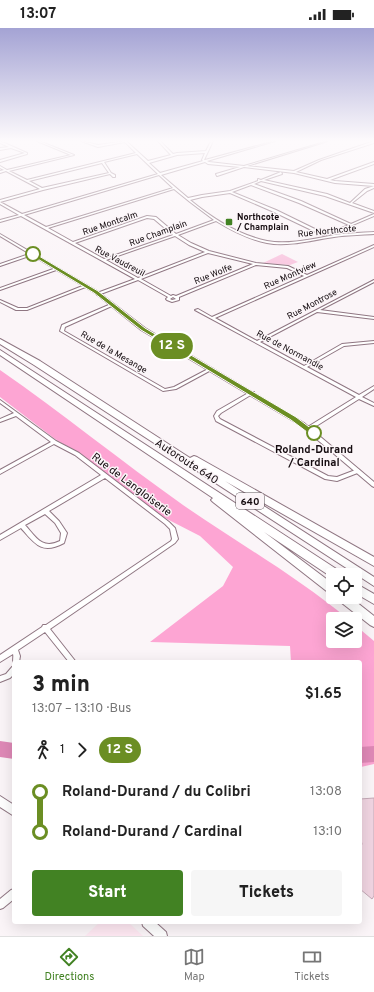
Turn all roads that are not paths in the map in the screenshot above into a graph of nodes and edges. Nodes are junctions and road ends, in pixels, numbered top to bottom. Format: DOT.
graph roads {
  1 [pos="31,183"];
  2 [pos="66,183"];
  3 [pos="132,183"];
  4 [pos="170,183"];
  5 [pos="275,183"];
  6 [pos="353,183"];
  7 [pos="251,184"];
  8 [pos="374,186"];
  9 [pos="175,188"];
  10 [pos="42,189"];
  11 [pos="230,192"];
  12 [pos="189,199"];
  13 [pos="0,202"];
  14 [pos="351,203"];
  15 [pos="374,213"];
  16 [pos="22,215"];
  17 [pos="217,220"];
  18 [pos="0,221"];
  19 [pos="350,224"];
  20 [pos="46,228"];
  21 [pos="374,233"];
  22 [pos="174,234"];
  23 [pos="328,234"];
  24 [pos="0,235"];
  25 [pos="324,236"];
  26 [pos="333,236"];
  27 [pos="73,243"];
  28 [pos="374,246"];
  29 [pos="208,252"];
  30 [pos="33,254"];
  31 [pos="104,260"];
  32 [pos="256,264"];
  33 [pos="0,265"];
  34 [pos="57,269"];
  35 [pos="307,276"];
  36 [pos="138,279"];
  37 [pos="374,281"];
  38 [pos="86,286"];
  39 [pos="0,289"];
  40 [pos="98,294"];
  41 [pos="171,297"];
  42 [pos="0,301"];
  43 [pos="112,305"];
  44 [pos="197,310"];
  45 [pos="317,311"];
  46 [pos="212,318"];
  47 [pos="374,318"];
  48 [pos="0,341"];
  49 [pos="257,342"];
  50 [pos="374,342"];
  51 [pos="0,352"];
  52 [pos="305,367"];
  53 [pos="211,369"];
  54 [pos="374,387"];
  55 [pos="252,394"];
  56 [pos="359,396"];
  57 [pos="0,401"];
  58 [pos="374,405"];
  59 [pos="16,414"];
  60 [pos="125,420"];
  61 [pos="0,421"];
  62 [pos="308,429"];
  63 [pos="54,442"];
  64 [pos="160,456"];
  65 [pos="358,471"];
  66 [pos="0,472"];
  67 [pos="104,476"];
  68 [pos="374,485"];
  69 [pos="45,511"];
  70 [pos="22,525"];
  71 [pos="0,538"];
  72 [pos="374,562"];
  73 [pos="327,568"];
  74 [pos="374,582"];
  75 [pos="326,585"];
  76 [pos="362,592"];
  77 [pos="374,600"];
  78 [pos="351,604"];
  79 [pos="374,622"];
  80 [pos="45,627"];
  81 [pos="14,649"];
  82 [pos="0,659"];
  83 [pos="16,660"];
  84 [pos="71,660"];
  85 [pos="12,671"];
  86 [pos="0,679"];
  87 [pos="0,801"];
  88 [pos="12,810"];
  89 [pos="12,895"];
  90 [pos="0,905"];
  91 [pos="149,924"];
  92 [pos="162,936"];
  1 -- 10 [label="street"];
  2 -- 10 [label="street"];
  3 -- 16 [label="street"];
  4 -- 9 [label="street, Rue Northcote"];
  5 -- 14 [label="street"];
  6 -- 8 [label="street"];
  7 -- 11 [label="street"];
  7 -- 19 [label="street"];
  8 -- 14 [label="street"];
  9 -- 12 [label="street, Rue Northcote"];
  9 -- 20 [label="street"];
  10 -- 13 [label="street"];
  11 -- 12 [label="street"];
  11 -- 25 [label="street"];
  12 -- 17 [label="street, Rue Northcote"];
  13 -- 16 [label="street, Rue Vaudreuil"];
  14 -- 15 [label="street"];
  15 -- 19 [label="street"];
  16 -- 18 [label="street"];
  16 -- 20 [label="street, Rue Vaudreuil"];
  17 -- 22 [label="street, Rue Champlain"];
  17 -- 25 [label="street, Rue Northcote"];
  19 -- 23 [label="street"];
  20 -- 27 [label="street, Rue Vaudreuil"];
  21 -- 26 [label="street, Rue Northcote"];
  22 -- 27 [label="street, Rue Montcalm"];
  22 -- 29 [label="street, Rue Montcalm"];
  22 -- 31 [label="street, Rue Champlain"];
  23 -- 25 [label="street"];
  23 -- 26 [label="street"];
  24 -- 30 [label="street"];
  25 -- 26 [label="street, Rue Northcote"];
  27 -- 31 [label="street, Rue Vaudreuil"];
  28 -- 35 [label="street, Rue Montview"];
  29 -- 32 [label="street, Rue Montcalm"];
  29 -- 36 [label="street"];
  30 -- 33 [label="street"];
  30 -- 34 [label="street"];
  31 -- 36 [label="street, Rue Vaudreuil"];
  32 -- 35 [label="street, Rue Montcalm"];
  32 -- 41 [label="street, Rue Wolfe"];
  34 -- 38 [label="street"];
  34 -- 39 [label="street"];
  35 -- 46 [label="street, Rue Montview"];
  36 -- 40 [label="street"];
  36 -- 41 [label="street, Rue Vaudreuil"];
  37 -- 45 [label="street, Rue Montrose"];
  38 -- 40 [label="street"];
  38 -- 42 [label="street"];
  40 -- 43 [label="street"];
  43 -- 53 [label="street"];
  43 -- 53 [label="street, Rue de la Mesange"];
  44 -- 46 [label="street, Rue de Normandie"];
  45 -- 47 [label="street"];
  45 -- 49 [label="street, Rue Montrose"];
  46 -- 49 [label="street, Rue de Normandie"];
  48 -- 60 [label="highway, Autoroute 640 / 640"];
  49 -- 52 [label="street, Rue de Normandie"];
  50 -- 52 [label="street"];
  51 -- 64 [label="highway, Autoroute 640 / 640"];
  52 -- 56 [label="street, Rue de Normandie"];
  53 -- 55 [label="street"];
  54 -- 56 [label="street"];
  55 -- 62 [label="street"];
  55 -- 65 [label="street"];
  56 -- 58 [label="street, Rue de Normandie"];
  56 -- 62 [label="street"];
  57 -- 59 [label="street, Rue de Langloiserie"];
  59 -- 61 [label="street"];
  59 -- 63 [label="street, Rue de Langloiserie"];
  60 -- 72 [label="highway"];
  60 -- 74 [label="highway, Autoroute 640 / 640"];
  62 -- 65 [label="street"];
  63 -- 66 [label="street"];
  63 -- 67 [label="street, Rue de Langloiserie"];
  64 -- 73 [label="highway, Autoroute 640 / 640"];
  64 -- 75 [label="highway"];
  65 -- 68 [label="street"];
  67 -- 69 [label="street"];
  67 -- 80 [label="street, Rue de Langloiserie"];
  69 -- 70 [label="street"];
  69 -- 70 [label="street"];
  70 -- 71 [label="street"];
  76 -- 77 [label="highway"];
  78 -- 79 [label="highway"];
  80 -- 81 [label="street, Rue de Langloiserie"];
  80 -- 84 [label="street"];
  81 -- 82 [label="street, Rue de Langloiserie"];
  81 -- 83 [label="street"];
  85 -- 86 [label="street"];
  87 -- 88 [label="street"];
  89 -- 90 [label="street"];
  91 -- 92 [label="street"];
}
